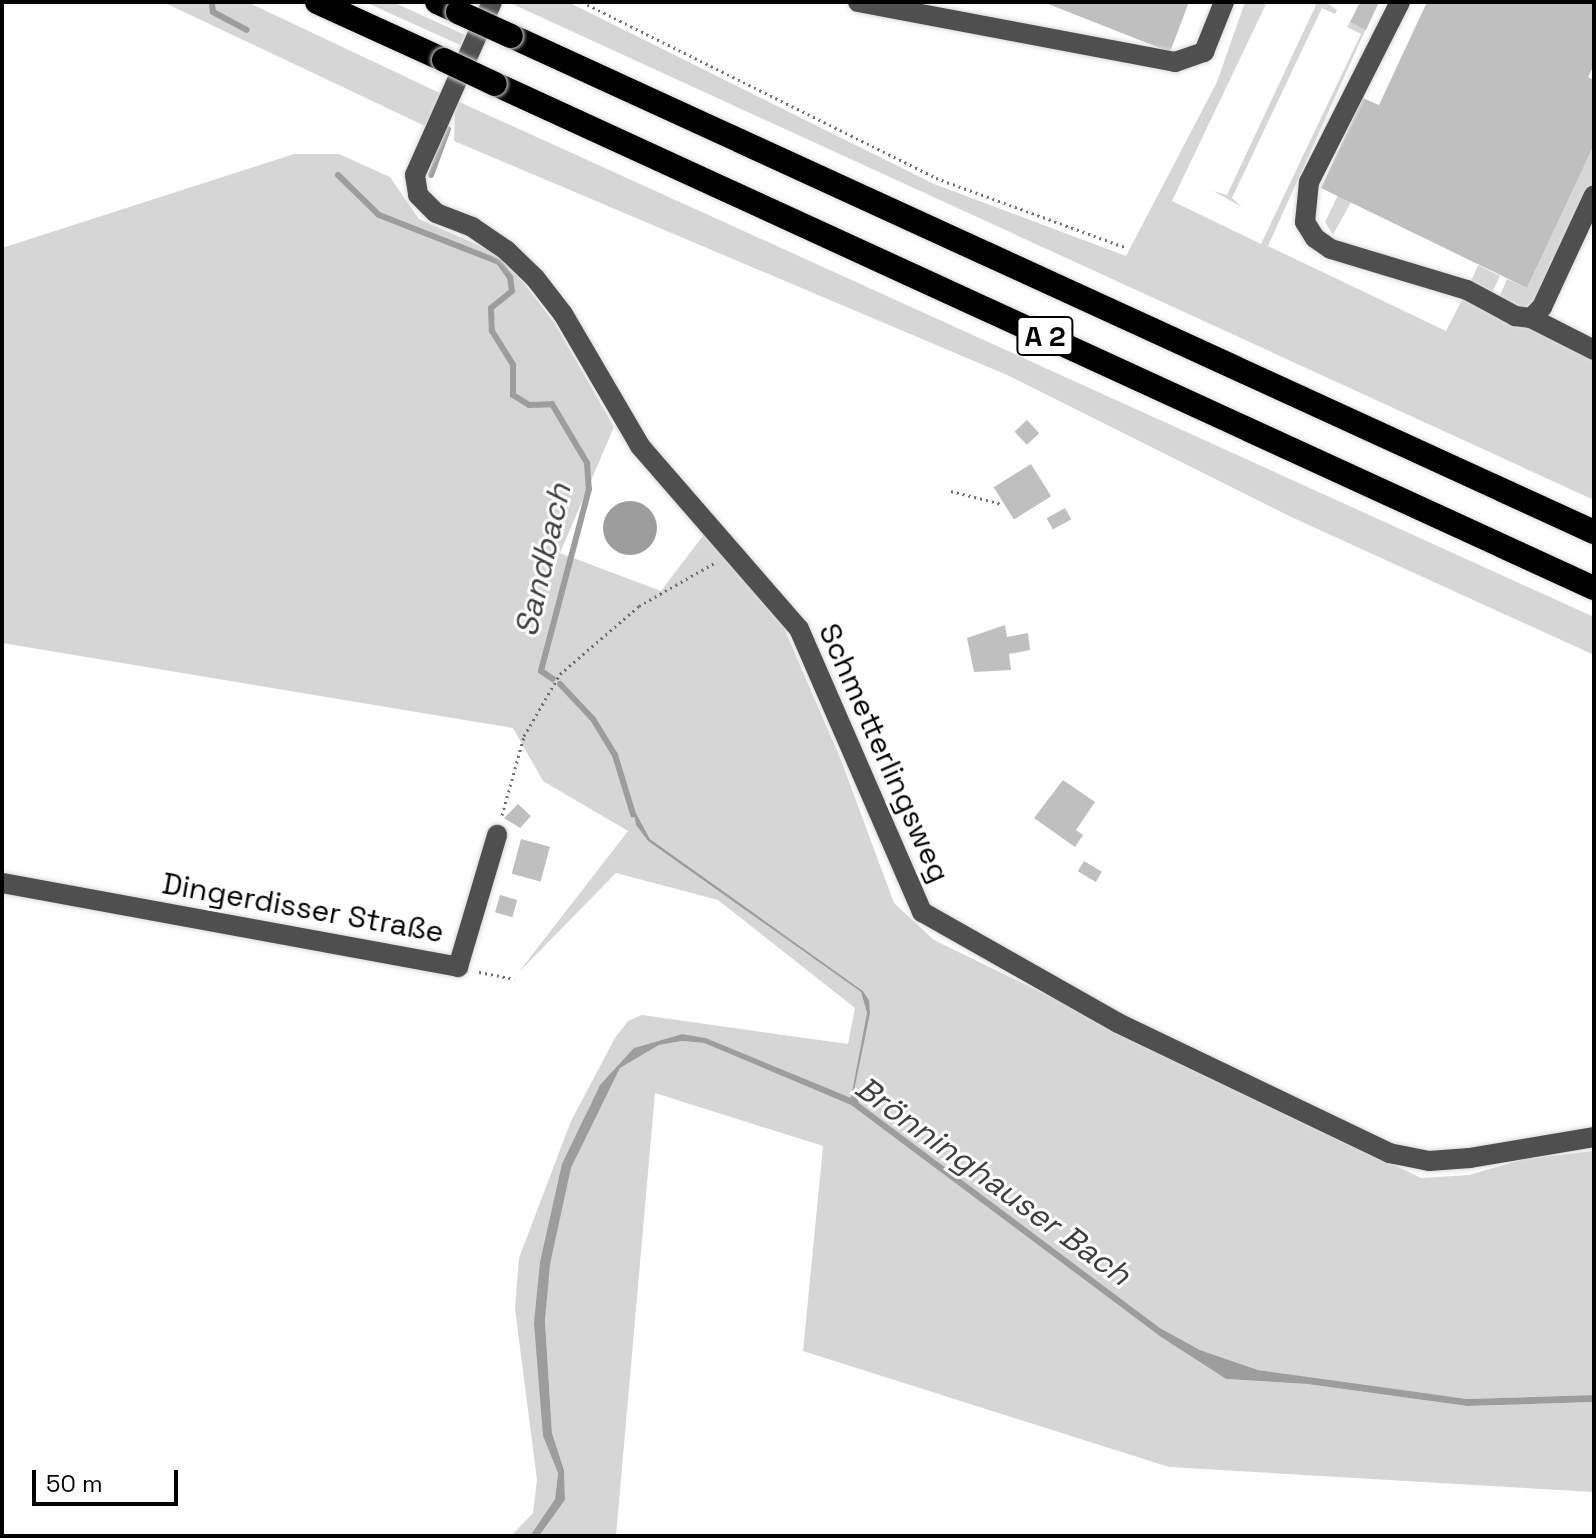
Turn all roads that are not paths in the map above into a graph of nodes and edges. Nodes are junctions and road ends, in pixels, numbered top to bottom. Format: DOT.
graph roads {
  1 [pos="317,2"];
  2 [pos="492,2"];
  3 [pos="858,2"];
  4 [pos="1224,2"];
  5 [pos="1400,2"];
  6 [pos="448,7"];
  7 [pos="1594,195"];
  8 [pos="1531,318"];
  9 [pos="1594,350"];
  10 [pos="1594,532"];
  11 [pos="1594,588"];
  12 [pos="497,835"];
  13 [pos="2,883"];
  14 [pos="1594,1137"];
  1 -- 11 [label="highway, A 2, bridge"];
  2 -- 14 [label="street, Schmetterlingsweg"];
  3 -- 4 [label="street"];
  5 -- 8 [label="street"];
  6 -- 10 [label="highway, A 2, bridge"];
  7 -- 8 [label="street"];
  8 -- 9 [label="street"];
  12 -- 13 [label="street, Dingerdisser Straße"];
}
